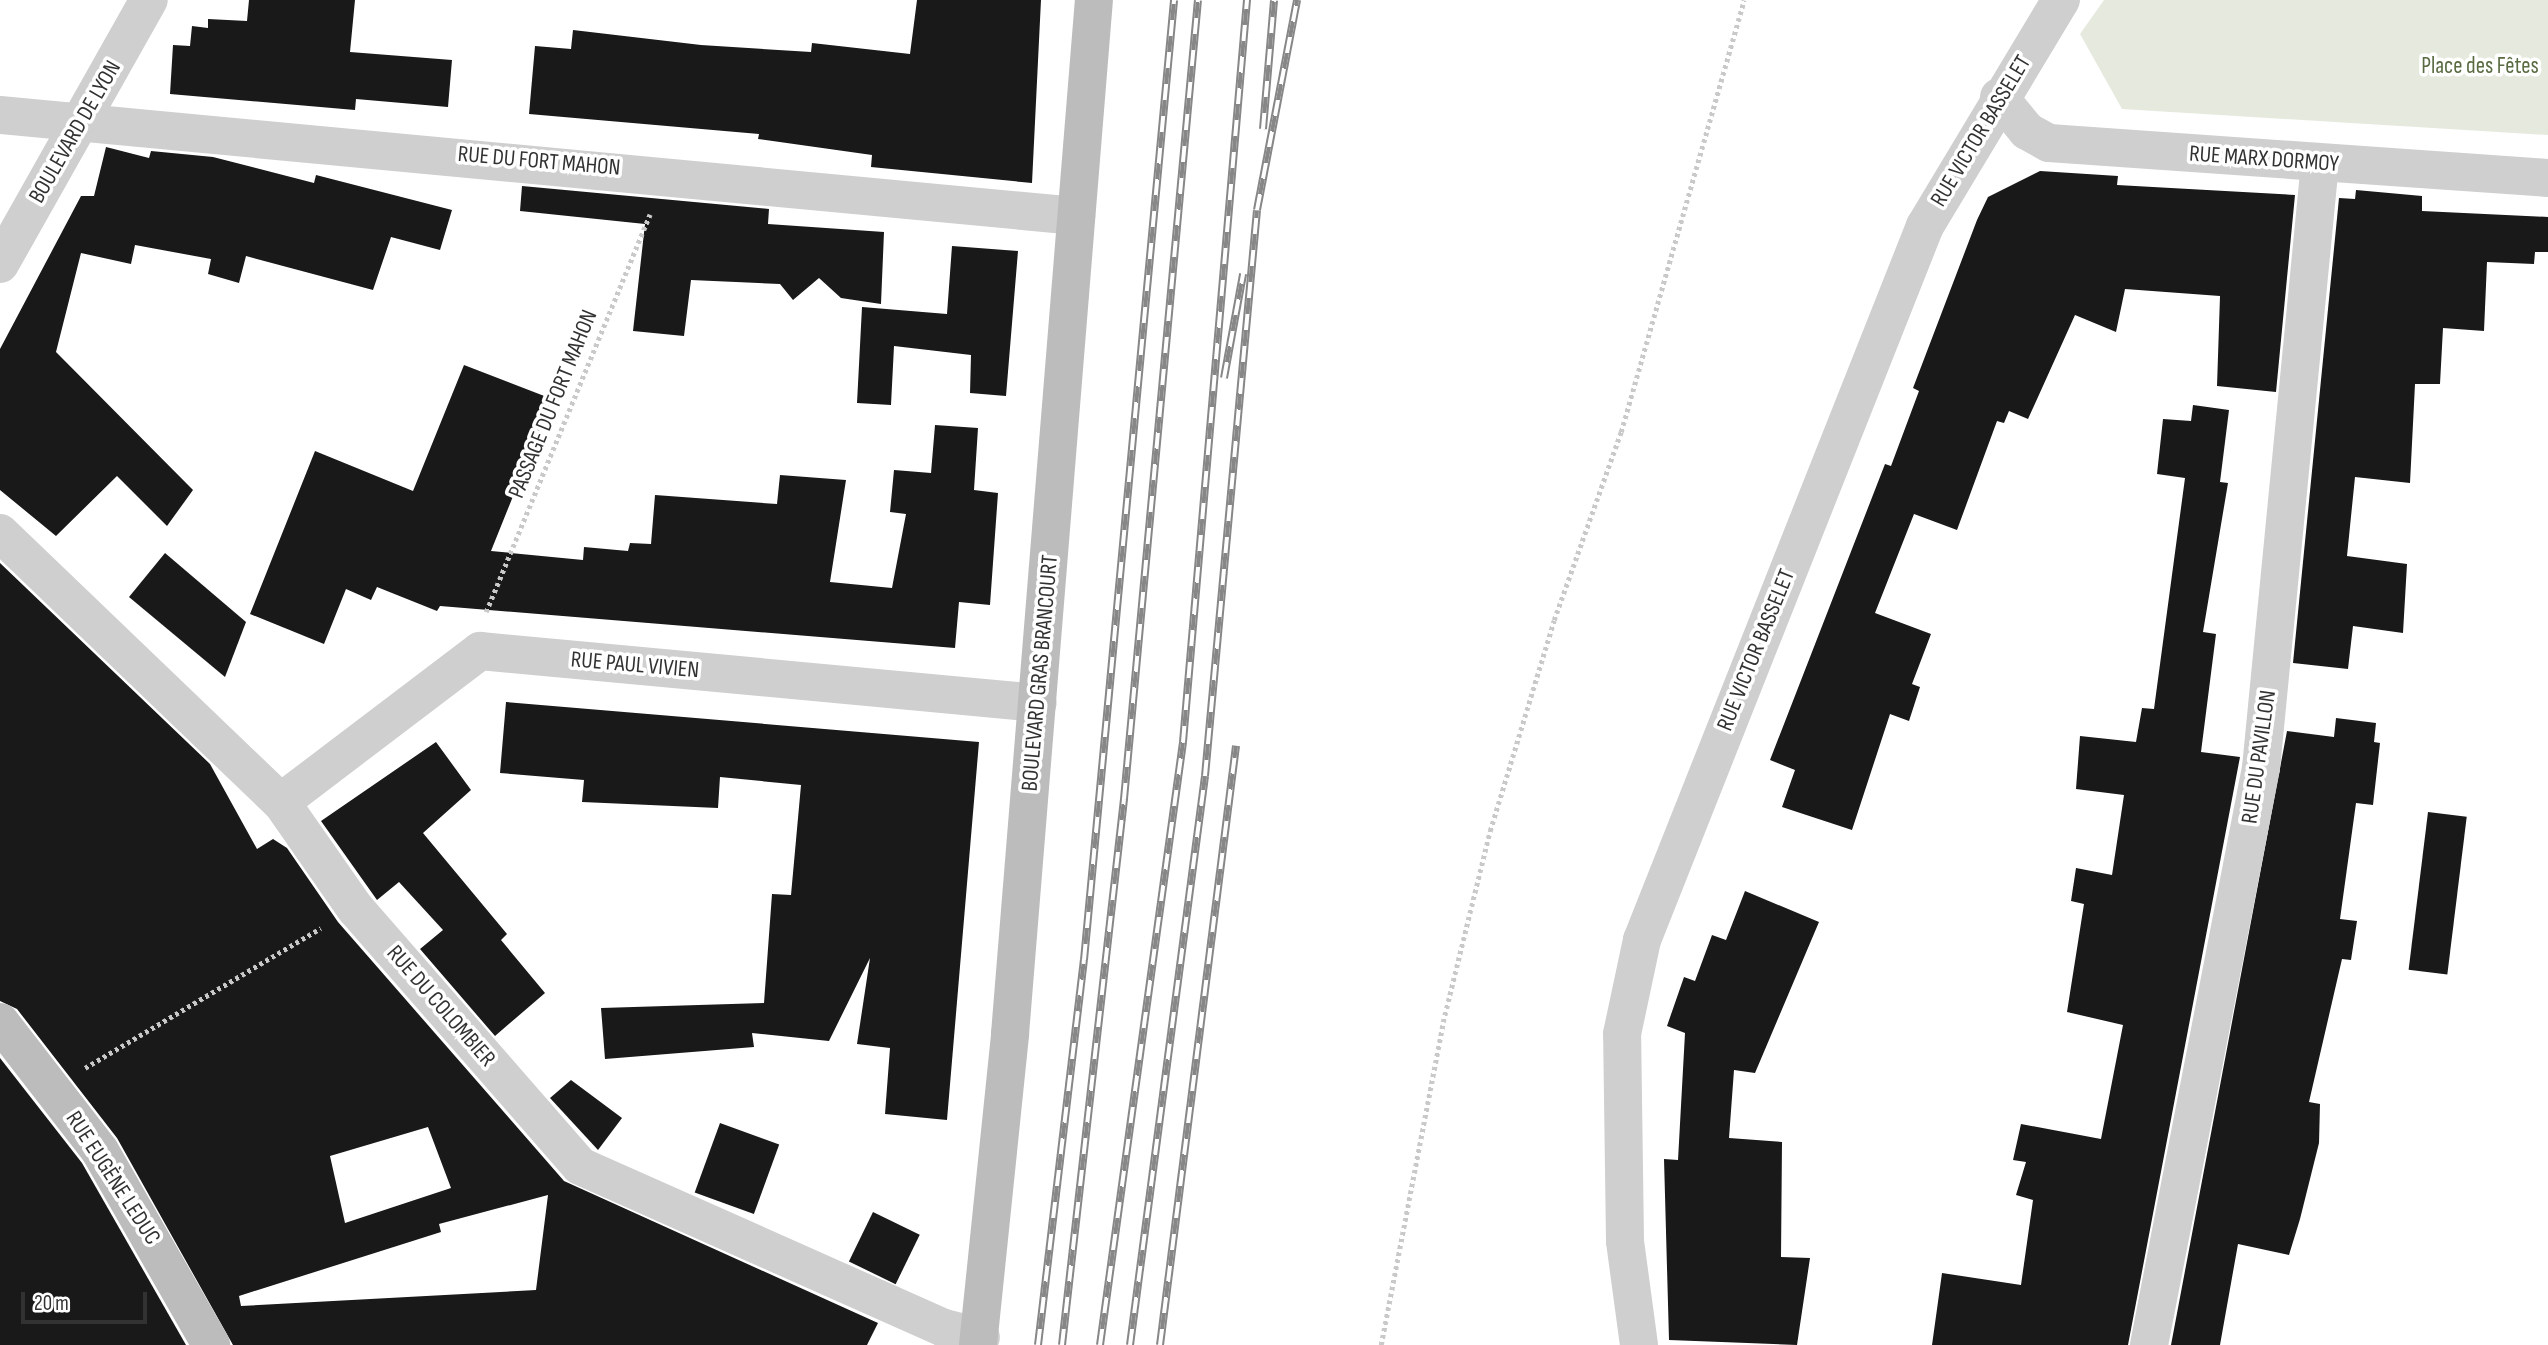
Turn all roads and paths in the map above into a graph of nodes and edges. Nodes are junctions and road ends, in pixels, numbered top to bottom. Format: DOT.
graph roads {
  1 [pos="149,0"];
  2 [pos="1094,0"];
  3 [pos="1744,0"];
  4 [pos="2061,0"];
  5 [pos="1999,97"];
  6 [pos="0,115"];
  7 [pos="83,118"];
  8 [pos="2320,163"];
  9 [pos="667,173"];
  10 [pos="2548,178"];
  11 [pos="1076,216"];
  12 [pos="0,264"];
  13 [pos="0,533"];
  14 [pos="480,651"];
  15 [pos="1038,703"];
  16 [pos="281,802"];
  17 [pos="355,908"];
  18 [pos="0,1021"];
  19 [pos="51,1087"];
  20 [pos="979,1341"];
  21 [pos="211,1345"];
  22 [pos="1381,1345"];
  23 [pos="1639,1345"];
  24 [pos="2149,1345"];
  1 -- 7 [label="street, BOULEVARD DE LYON"];
  2 -- 11 [label="main road, BOULEVARD GRAS BRANCOURT"];
  3 -- 22 [label="path"];
  4 -- 5 [label="street, RUE VICTOR BASSELET"];
  5 -- 8 [label="street, RUE MARX DORMOY"];
  5 -- 23 [label="street, RUE VICTOR BASSELET"];
  6 -- 7 [label="street, RUE DU FORT MAHON"];
  7 -- 9 [label="street, RUE DU FORT MAHON"];
  7 -- 12 [label="street, BOULEVARD DE LYON"];
  8 -- 10 [label="street, RUE MARX DORMOY"];
  8 -- 24 [label="street, RUE DU PAVILLON"];
  9 -- 11 [label="street, RUE DU FORT MAHON"];
  9 -- 14 [label="path, PASSAGE DU FORT MAHON"];
  11 -- 15 [label="main road, BOULEVARD GRAS BRANCOURT"];
  13 -- 16 [label="street, RUE DU COLOMBIER"];
  14 -- 15 [label="street, RUE PAUL VIVIEN"];
  14 -- 16 [label="street"];
  15 -- 20 [label="main road, BOULEVARD GRAS BRANCOURT"];
  16 -- 17 [label="street, RUE DU COLOMBIER"];
  17 -- 19 [label="path"];
  17 -- 20 [label="street, RUE DU COLOMBIER"];
  18 -- 19 [label="main road, RUE EUGÈNE LEDUC"];
  19 -- 21 [label="main road, RUE EUGÈNE LEDUC"];
}
